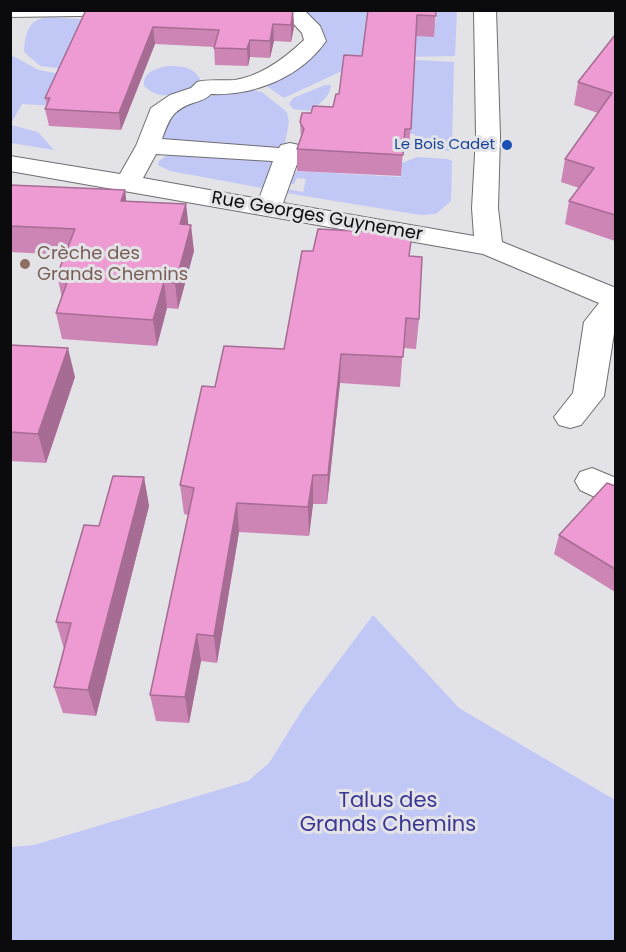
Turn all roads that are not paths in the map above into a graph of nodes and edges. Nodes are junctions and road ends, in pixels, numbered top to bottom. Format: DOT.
graph roads {
  1 [pos="80,10"];
  2 [pos="291,10"];
  3 [pos="485,10"];
  4 [pos="10,11"];
  5 [pos="148,146"];
  6 [pos="10,164"];
  7 [pos="127,184"];
  8 [pos="268,208"];
  9 [pos="489,247"];
  10 [pos="615,301"];
  11 [pos="570,417"];
  1 -- 4 [label="street"];
  2 -- 5 [label="street"];
  3 -- 9 [label="street"];
  5 -- 7 [label="street"];
  5 -- 8 [label="street"];
  6 -- 7 [label="street, Rue Georges Guynemer"];
  7 -- 8 [label="street, Rue Georges Guynemer"];
  8 -- 9 [label="street, Rue Georges Guynemer"];
  9 -- 10 [label="street, Rue Georges Guynemer"];
  10 -- 11 [label="street"];
}
